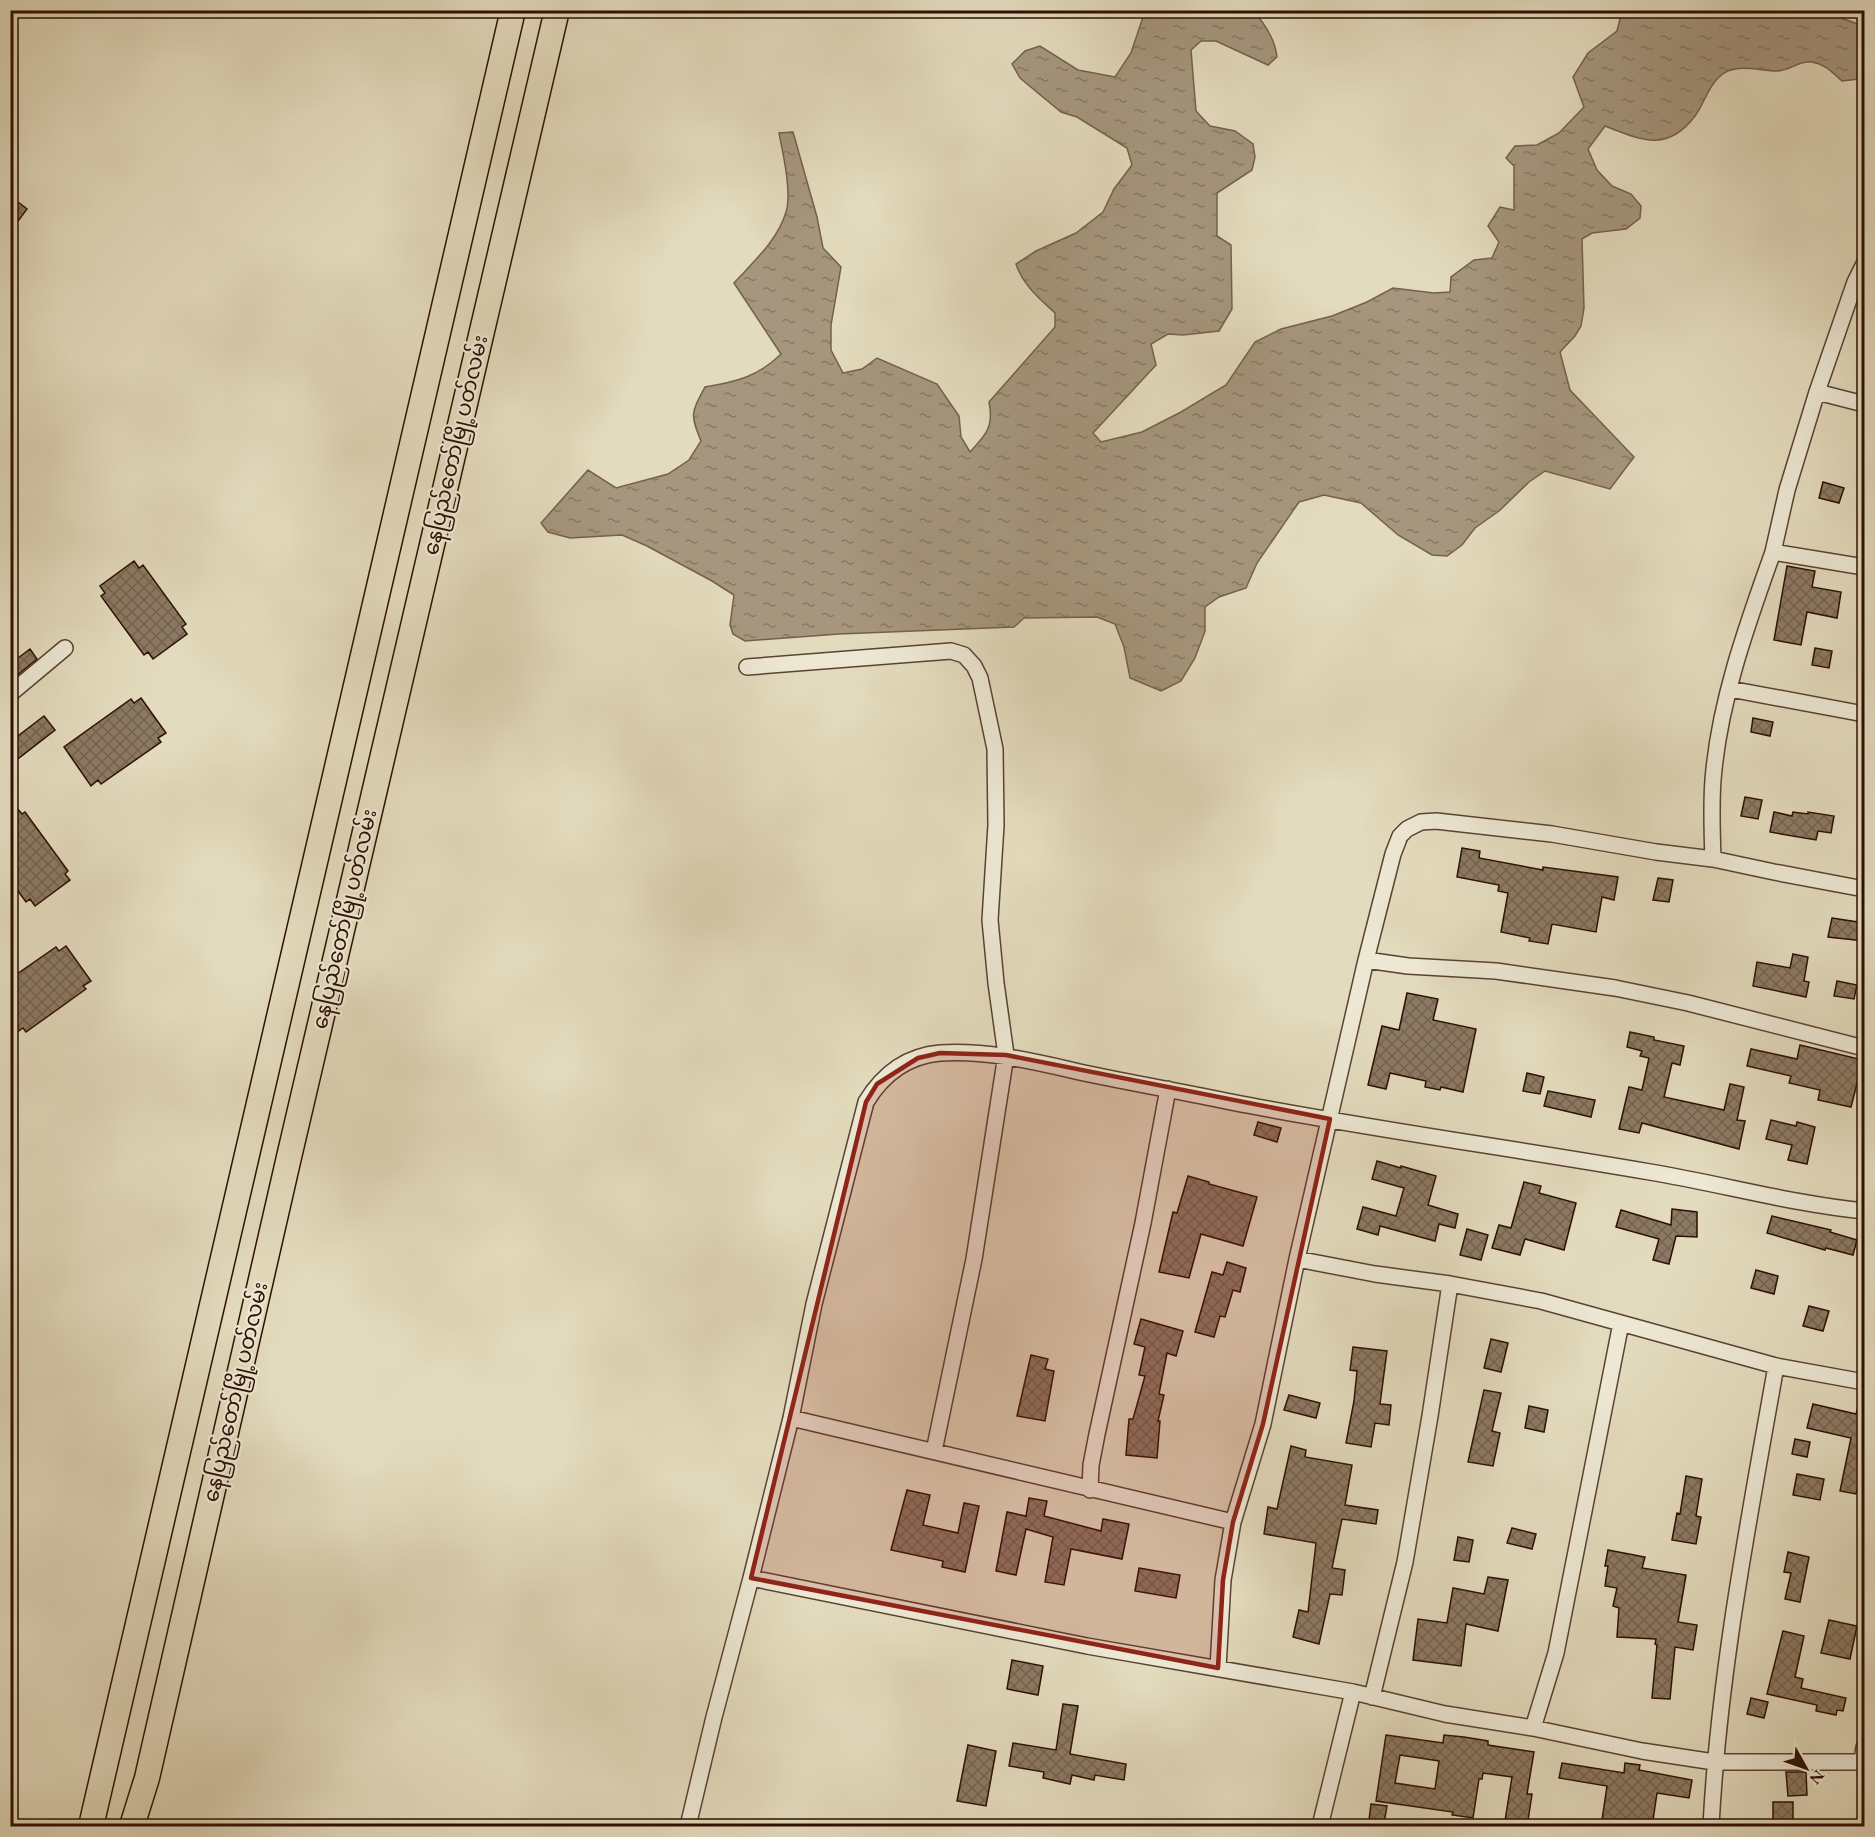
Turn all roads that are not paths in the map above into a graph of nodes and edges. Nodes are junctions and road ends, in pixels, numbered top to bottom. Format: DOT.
graph roads {
  1 [pos="513,10"];
  2 [pos="557,10"];
  3 [pos="1864,264"];
  4 [pos="1817,392"];
  5 [pos="1864,404"];
  6 [pos="1773,552"];
  7 [pos="1864,567"];
  8 [pos="65,648"];
  9 [pos="747,667"];
  10 [pos="1730,689"];
  11 [pos="10,694"];
  12 [pos="1864,714"];
  13 [pos="1713,859"];
  14 [pos="1864,889"];
  15 [pos="1366,960"];
  16 [pos="1864,1048"];
  17 [pos="1006,1055"];
  18 [pos="1168,1089"];
  19 [pos="1330,1119"];
  20 [pos="1864,1212"];
  21 [pos="1297,1259"];
  22 [pos="1450,1284"];
  23 [pos="1621,1323"];
  24 [pos="1776,1366"];
  25 [pos="1864,1382"];
  26 [pos="791,1418"];
  27 [pos="934,1450"];
  28 [pos="1090,1490"];
  29 [pos="1233,1522"];
  30 [pos="751,1578"];
  31 [pos="1218,1668"];
  32 [pos="1353,1692"];
  33 [pos="1372,1697"];
  34 [pos="1533,1728"];
  35 [pos="1864,1757"];
  36 [pos="1714,1762"];
  37 [pos="91,1827"];
  38 [pos="132,1827"];
  39 [pos="688,1827"];
  40 [pos="1320,1827"];
  41 [pos="1711,1827"];
  1 -- 37 [label="main road"];
  2 -- 38 [label="main road, နေပြည်တော်မြို့ပတ်လမ်း"];
  3 -- 4 [label="street"];
  4 -- 5 [label="street"];
  4 -- 6 [label="street"];
  6 -- 7 [label="street"];
  6 -- 10 [label="street"];
  8 -- 11 [label="street"];
  9 -- 17 [label="street"];
  10 -- 12 [label="street"];
  10 -- 13 [label="street"];
  13 -- 14 [label="street"];
  13 -- 15 [label="street"];
  15 -- 16 [label="street"];
  15 -- 19 [label="street"];
  17 -- 18 [label="street"];
  17 -- 26 [label="street"];
  17 -- 27 [label="street"];
  18 -- 19 [label="street"];
  18 -- 28 [label="street"];
  19 -- 20 [label="street"];
  19 -- 21 [label="street"];
  21 -- 22 [label="street"];
  21 -- 29 [label="street"];
  22 -- 23 [label="street"];
  22 -- 33 [label="street"];
  23 -- 24 [label="street"];
  23 -- 34 [label="street"];
  24 -- 25 [label="street"];
  24 -- 36 [label="street"];
  26 -- 27 [label="street"];
  26 -- 30 [label="street"];
  27 -- 28 [label="street"];
  28 -- 29 [label="street"];
  29 -- 31 [label="street"];
  30 -- 31 [label="street"];
  30 -- 39 [label="street"];
  31 -- 32 [label="street"];
  32 -- 33 [label="street"];
  32 -- 40 [label="street"];
  33 -- 34 [label="street"];
  34 -- 36 [label="street"];
  35 -- 36 [label="street"];
  36 -- 41 [label="street"];
}
